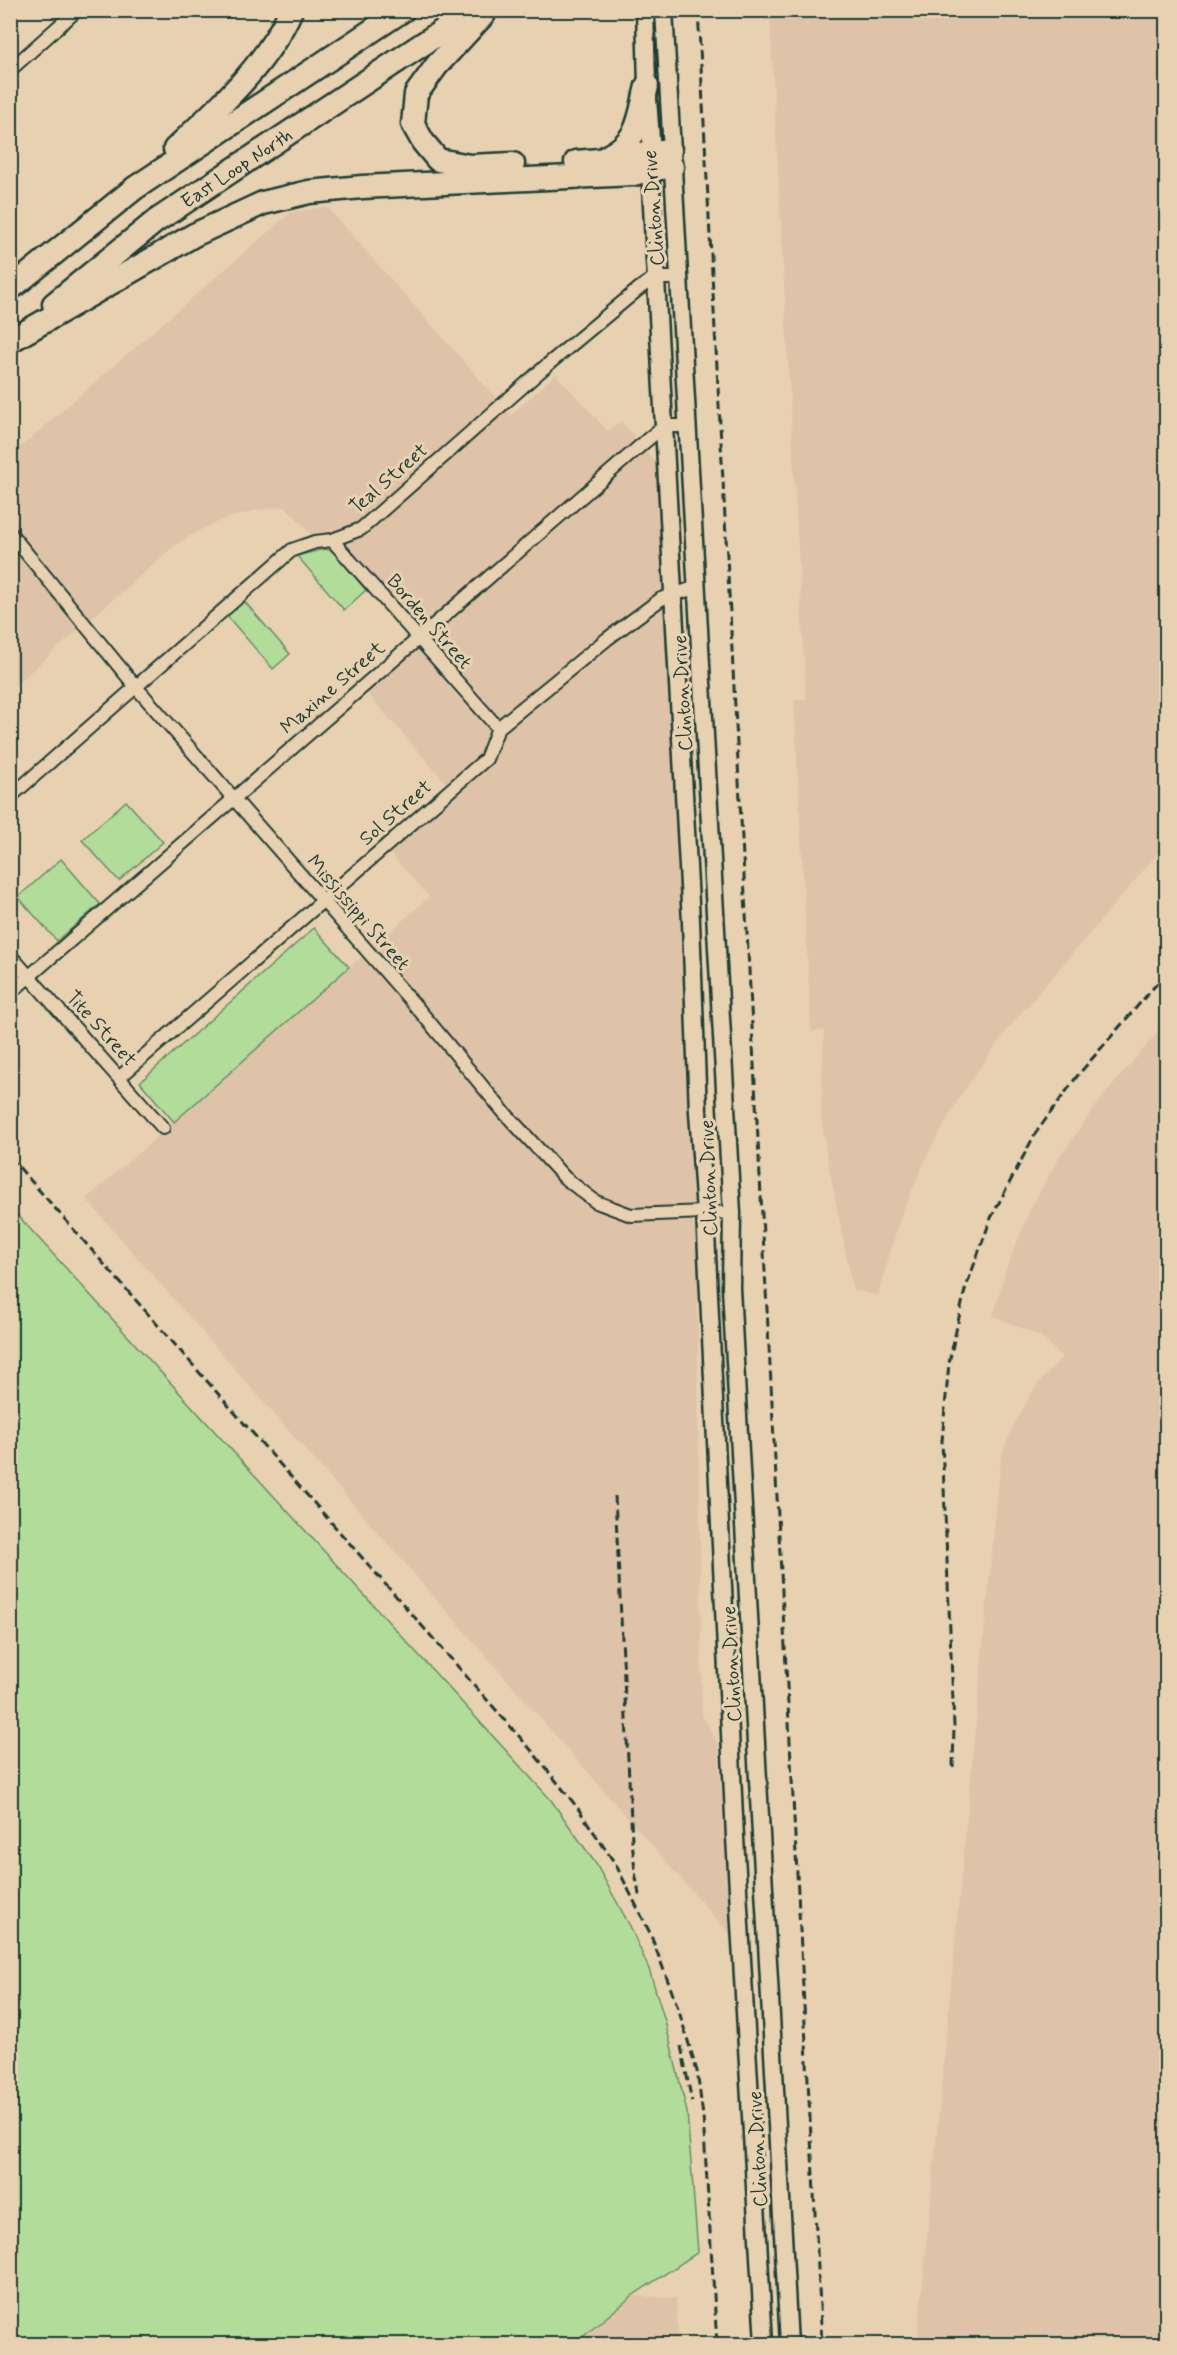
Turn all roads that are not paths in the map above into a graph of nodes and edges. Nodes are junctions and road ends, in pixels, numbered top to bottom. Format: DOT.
graph roads {
  1 [pos="77,10"];
  2 [pos="291,10"];
  3 [pos="403,10"];
  4 [pos="474,10"];
  5 [pos="487,10"];
  6 [pos="645,10"];
  7 [pos="664,10"];
  8 [pos="10,70"];
  9 [pos="646,86"];
  10 [pos="661,159"];
  11 [pos="599,160"];
  12 [pos="135,188"];
  13 [pos="654,278"];
  14 [pos="679,278"];
  15 [pos="10,289"];
  16 [pos="10,340"];
  17 [pos="664,426"];
  18 [pos="686,426"];
  19 [pos="10,533"];
  20 [pos="332,540"];
  21 [pos="697,587"];
  22 [pos="674,595"];
  23 [pos="418,638"];
  24 [pos="136,687"];
  25 [pos="498,728"];
  26 [pos="10,797"];
  27 [pos="234,799"];
  28 [pos="323,901"];
  29 [pos="10,955"];
  30 [pos="30,977"];
  31 [pos="10,993"];
  32 [pos="120,1077"];
  33 [pos="163,1128"];
  34 [pos="705,1212"];
  35 [pos="732,1213"];
  36 [pos="727,1693"];
  37 [pos="753,1693"];
  38 [pos="735,1838"];
  39 [pos="761,1838"];
  40 [pos="746,2043"];
  41 [pos="773,2043"];
  42 [pos="783,2233"];
  43 [pos="756,2234"];
  44 [pos="764,2344"];
  45 [pos="789,2344"];
  1 -- 8 [label="street"];
  2 -- 12 [label="highway"];
  3 -- 12 [label="highway, East Loop North"];
  4 -- 16 [label="highway, East Loop North"];
  5 -- 11 [label="highway"];
  6 -- 9 [label="main road, Clinton Drive"];
  7 -- 10 [label="main road, Clinton Drive"];
  9 -- 10 [label="main road, Clinton Drive"];
  9 -- 11 [label="highway"];
  10 -- 11 [label="highway"];
  10 -- 13 [label="main road, Clinton Drive"];
  10 -- 14 [label="main road, Clinton Drive"];
  10 -- 16 [label="highway"];
  12 -- 15 [label="highway, East Loop North"];
  13 -- 14 [label="street"];
  13 -- 17 [label="main road, Clinton Drive"];
  13 -- 20 [label="street, Teal Street"];
  14 -- 18 [label="main road, Clinton Drive"];
  17 -- 18 [label="street"];
  17 -- 22 [label="main road, Clinton Drive"];
  17 -- 23 [label="street, Maxine Street"];
  18 -- 21 [label="main road, Clinton Drive"];
  19 -- 24 [label="street, Mississippi Street"];
  20 -- 23 [label="street, Borden Street"];
  20 -- 24 [label="street, Teal Street"];
  21 -- 22 [label="street, Sol Street"];
  21 -- 35 [label="main road, Clinton Drive"];
  22 -- 25 [label="street, Sol Street"];
  22 -- 34 [label="main road, Clinton Drive"];
  23 -- 25 [label="street, Borden Street"];
  23 -- 27 [label="street, Maxine Street"];
  24 -- 26 [label="street, Teal Street"];
  24 -- 27 [label="street, Mississippi Street"];
  25 -- 28 [label="street, Sol Street"];
  27 -- 28 [label="street, Mississippi Street"];
  27 -- 30 [label="street, Maxine Street"];
  28 -- 32 [label="street, Sol Street"];
  28 -- 34 [label="street, Mississippi Street"];
  29 -- 30 [label="street, Tite Street"];
  30 -- 31 [label="street, Maxine Street"];
  30 -- 32 [label="street, Tite Street"];
  32 -- 33 [label="street, Tite Street"];
  34 -- 35 [label="street, Mississippi Street"];
  34 -- 36 [label="main road, Clinton Drive"];
  35 -- 37 [label="main road, Clinton Drive"];
  36 -- 37 [label="main road"];
  36 -- 38 [label="main road, Clinton Drive"];
  37 -- 39 [label="main road, Clinton Drive"];
  38 -- 39 [label="main road"];
  38 -- 40 [label="main road, Clinton Drive"];
  39 -- 41 [label="main road, Clinton Drive"];
  40 -- 41 [label="main road"];
  40 -- 43 [label="main road, Clinton Drive"];
  41 -- 42 [label="main road, Clinton Drive"];
  42 -- 43 [label="main road"];
  42 -- 45 [label="main road, Clinton Drive"];
  43 -- 44 [label="main road, Clinton Drive"];
}
